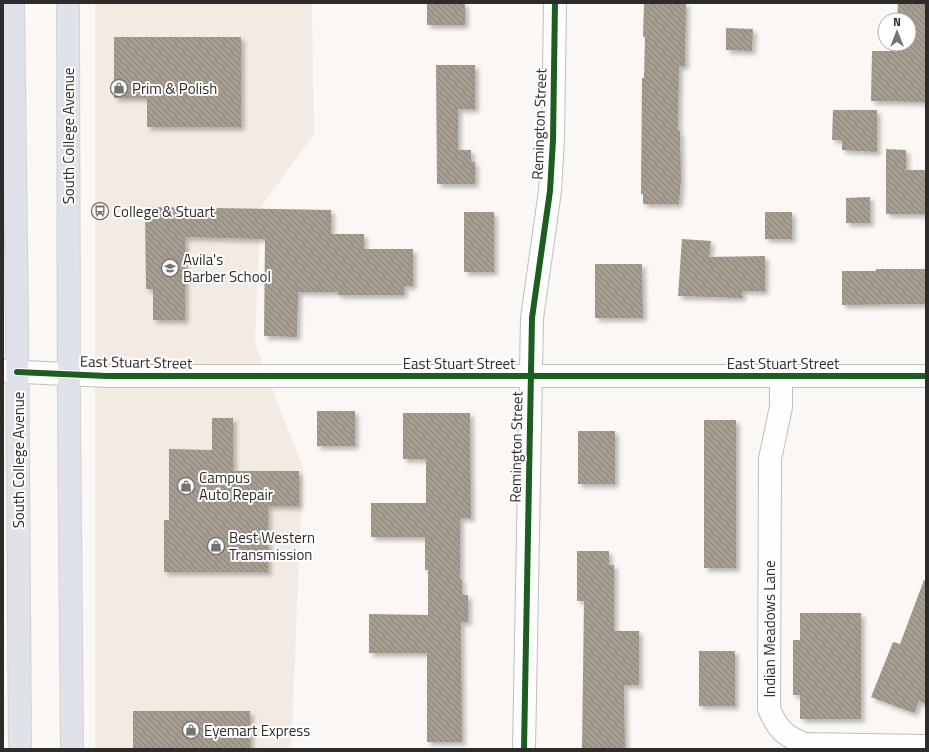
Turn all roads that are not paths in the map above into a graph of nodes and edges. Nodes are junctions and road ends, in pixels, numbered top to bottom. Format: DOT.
graph roads {
  1 [pos="12,3"];
  2 [pos="68,3"];
  3 [pos="555,3"];
  4 [pos="10,372"];
  5 [pos="69,374"];
  6 [pos="530,376"];
  7 [pos="781,376"];
  8 [pos="926,376"];
  9 [pos="926,746"];
  10 [pos="20,749"];
  11 [pos="72,749"];
  12 [pos="524,749"];
  1 -- 4 [label="highway, South College Avenue"];
  2 -- 5 [label="highway, South College Avenue"];
  3 -- 6 [label="street, Remington Street"];
  4 -- 5 [label="street, East Stuart Street"];
  4 -- 10 [label="highway, South College Avenue"];
  5 -- 6 [label="street, East Stuart Street"];
  5 -- 11 [label="highway, South College Avenue"];
  6 -- 7 [label="street, East Stuart Street"];
  6 -- 12 [label="street, Remington Street"];
  7 -- 8 [label="street, East Stuart Street"];
  7 -- 9 [label="street, Indian Meadows Lane"];
}
